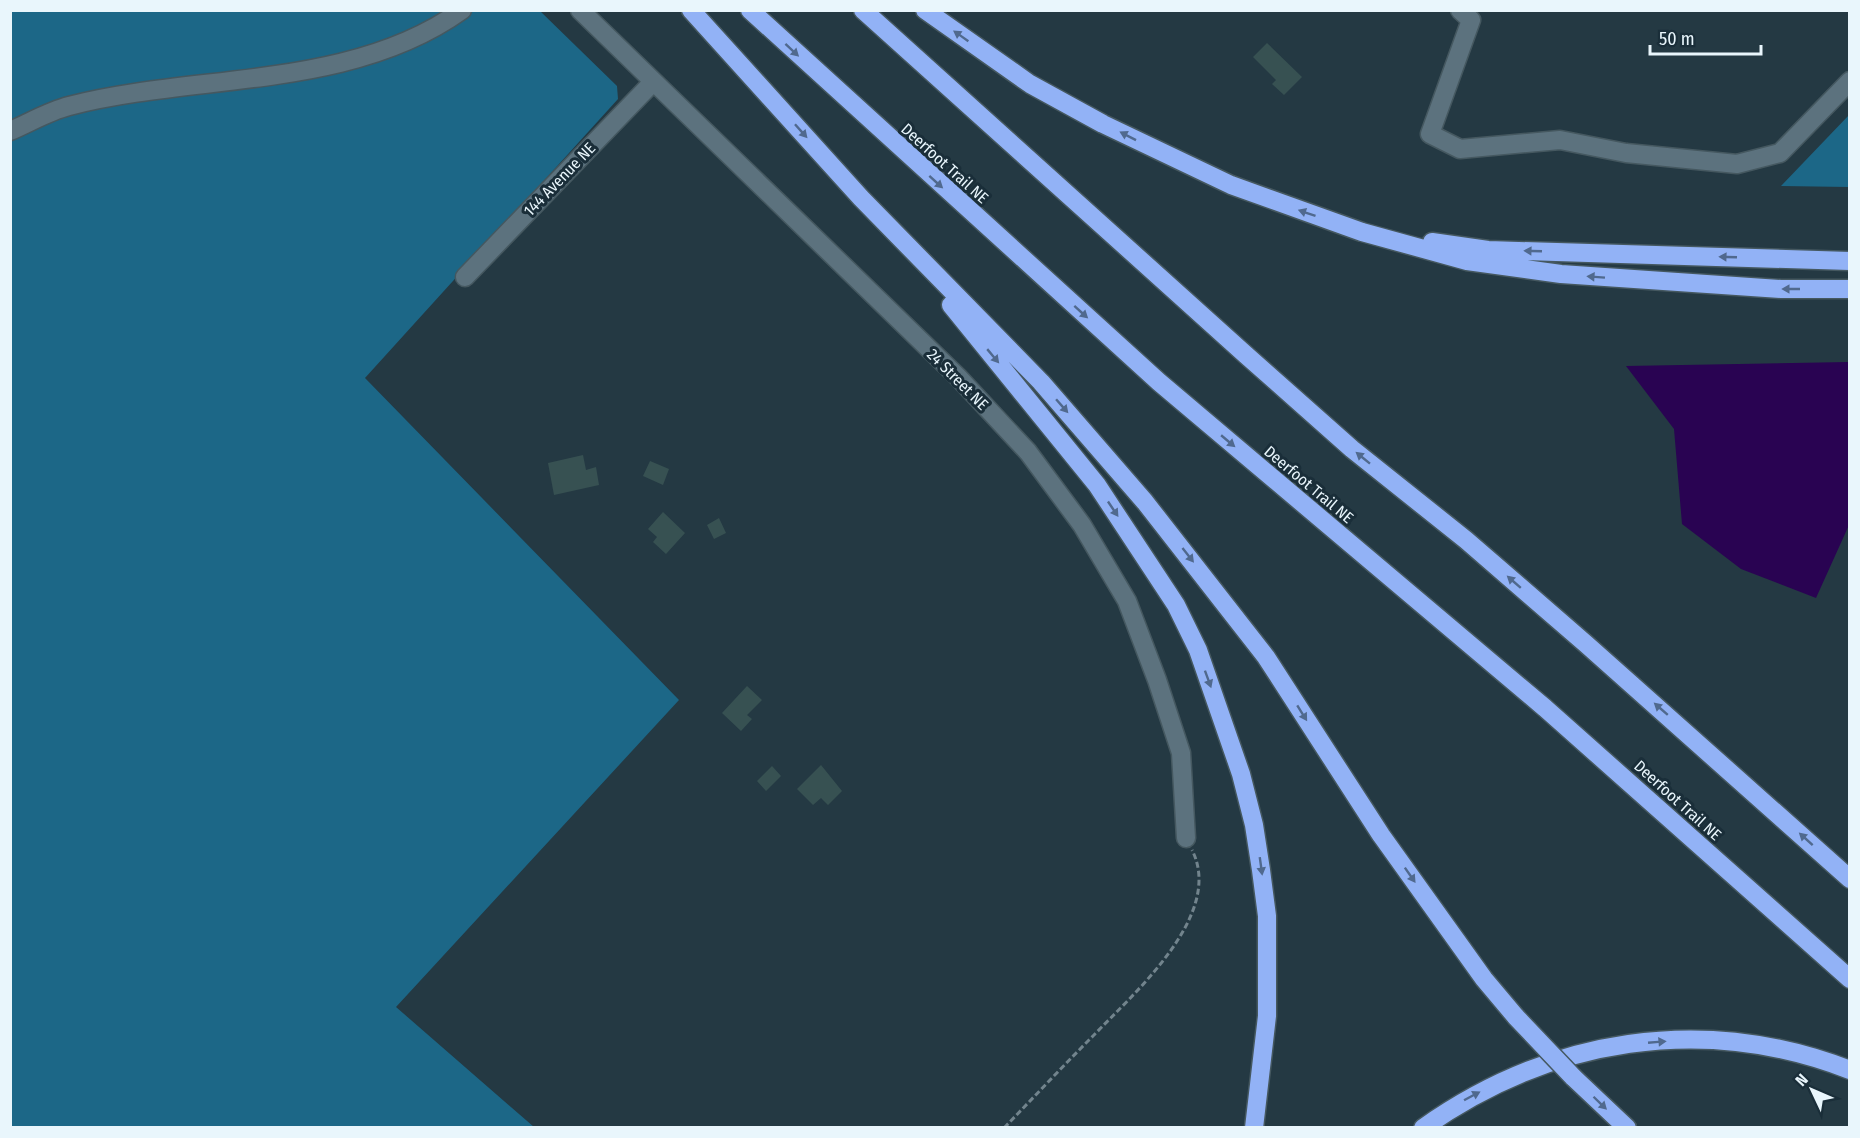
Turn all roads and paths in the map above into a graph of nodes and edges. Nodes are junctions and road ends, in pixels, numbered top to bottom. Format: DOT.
graph roads {
  1 [pos="462,10"];
  2 [pos="580,10"];
  3 [pos="691,10"];
  4 [pos="750,10"];
  5 [pos="864,10"];
  6 [pos="925,10"];
  7 [pos="1460,10"];
  8 [pos="1850,81"];
  9 [pos="653,82"];
  10 [pos="10,131"];
  11 [pos="861,198"];
  12 [pos="1362,232"];
  13 [pos="1850,261"];
  14 [pos="465,277"];
  15 [pos="1850,289"];
  16 [pos="1186,838"];
  17 [pos="1850,879"];
  18 [pos="1850,979"];
  19 [pos="1850,1070"];
  20 [pos="1004,1128"];
  21 [pos="1254,1128"];
  22 [pos="1422,1128"];
  23 [pos="1627,1128"];
  1 -- 10 [label="street"];
  2 -- 9 [label="street, 24 Street NE"];
  3 -- 11 [label="highway, one-way"];
  4 -- 18 [label="highway, Deerfoot Trail NE, one-way"];
  17 -- 5 [label="highway, one-way"];
  12 -- 6 [label="highway, one-way"];
  7 -- 8 [label="street"];
  9 -- 14 [label="street, 144 Avenue NE"];
  9 -- 16 [label="street, 24 Street NE"];
  11 -- 21 [label="highway, one-way"];
  11 -- 23 [label="highway, one-way, bridge"];
  13 -- 12 [label="highway, one-way"];
  15 -- 12 [label="highway, one-way"];
  16 -- 20 [label="path"];
  22 -- 19 [label="highway, one-way"];
}
